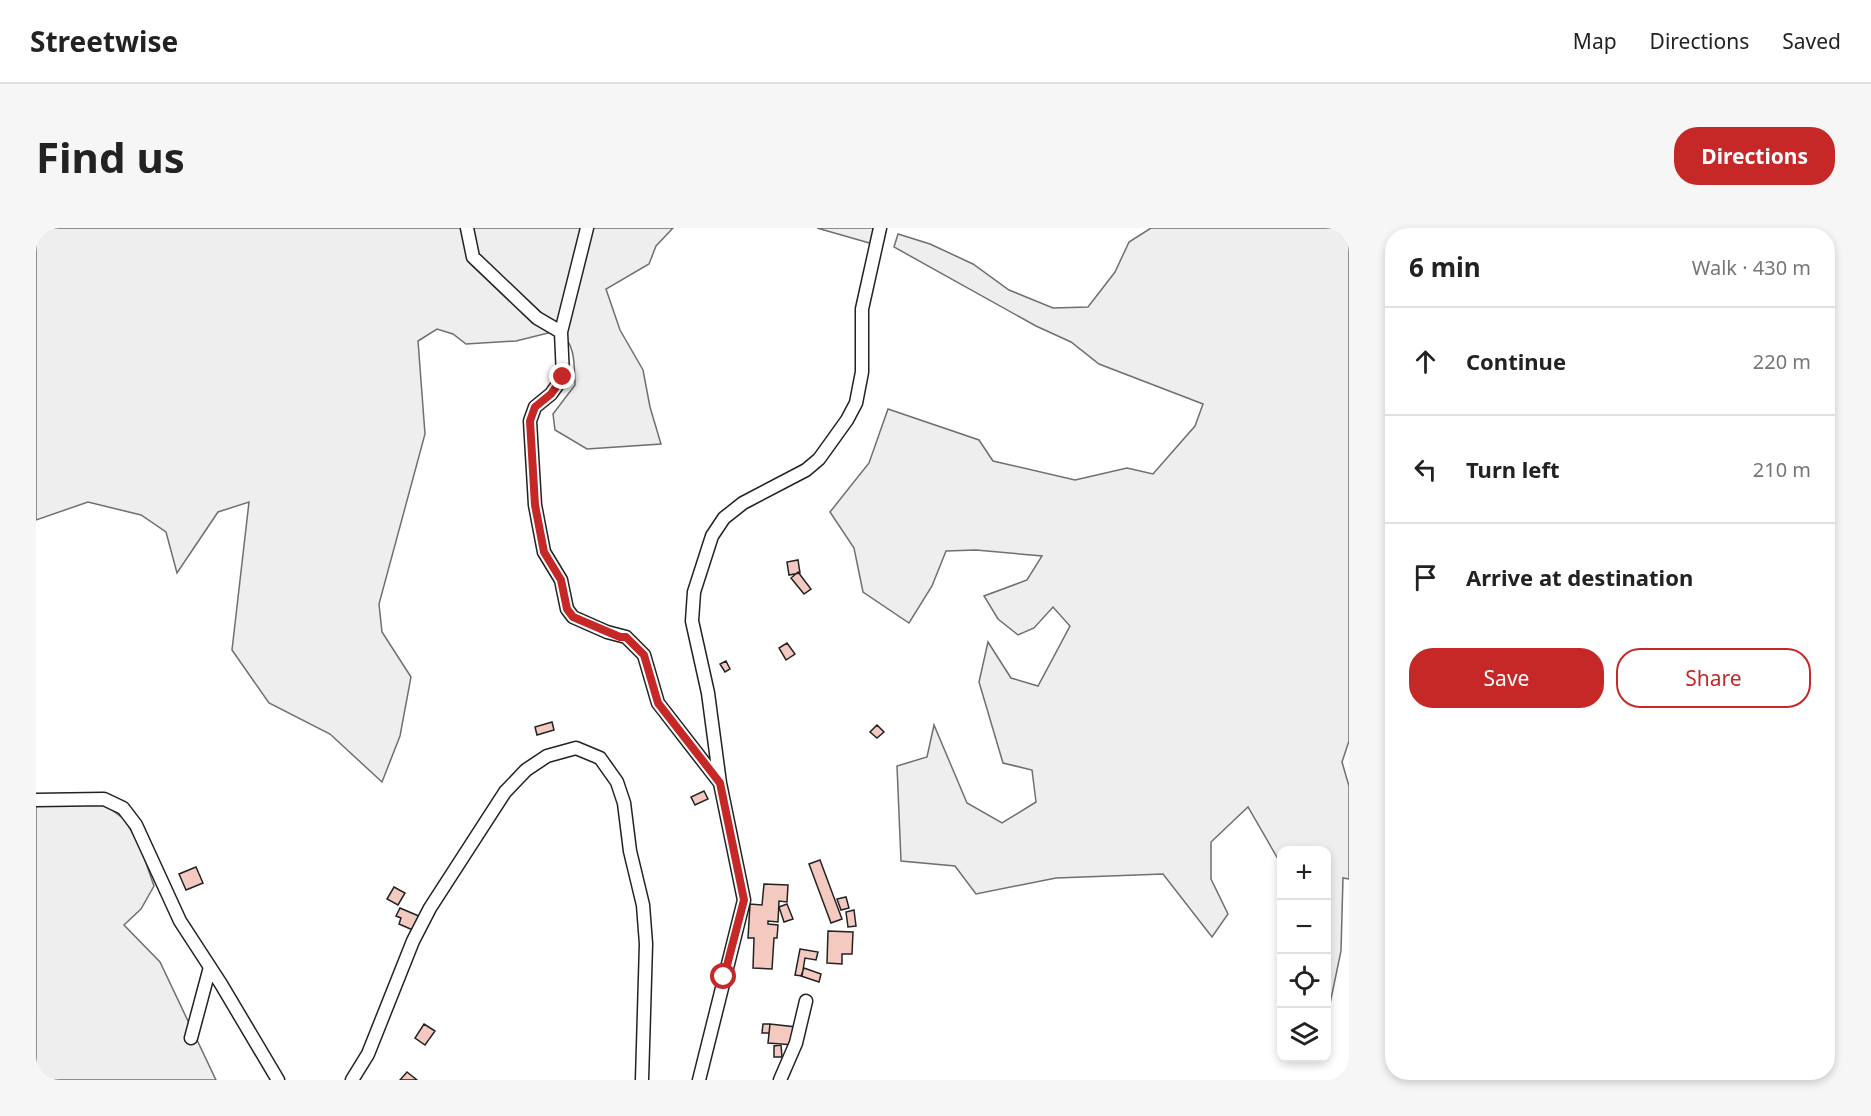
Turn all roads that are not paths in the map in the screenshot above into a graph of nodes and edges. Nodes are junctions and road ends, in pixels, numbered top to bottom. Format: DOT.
graph roads {
  1 [pos="466,228"];
  2 [pos="588,228"];
  3 [pos="880,228"];
  4 [pos="561,332"];
  5 [pos="720,783"];
  6 [pos="36,800"];
  7 [pos="210,967"];
  8 [pos="806,1001"];
  9 [pos="191,1038"];
  10 [pos="278,1080"];
  11 [pos="352,1080"];
  12 [pos="642,1080"];
  13 [pos="699,1080"];
  14 [pos="780,1080"];
  1 -- 4 [label="street"];
  2 -- 4 [label="street"];
  3 -- 5 [label="street"];
  4 -- 5 [label="street"];
  5 -- 13 [label="street"];
  6 -- 7 [label="street"];
  7 -- 9 [label="street"];
  7 -- 10 [label="street"];
  8 -- 14 [label="street"];
  11 -- 12 [label="street"];
}
